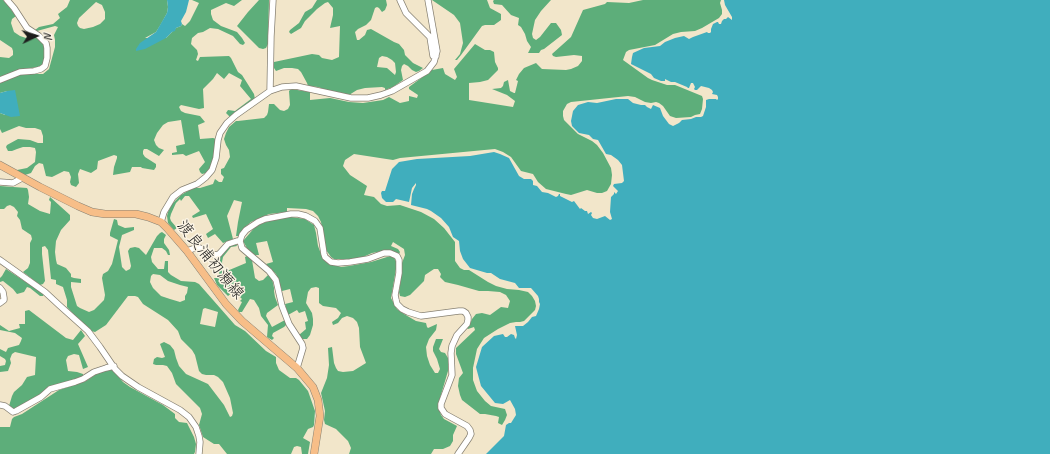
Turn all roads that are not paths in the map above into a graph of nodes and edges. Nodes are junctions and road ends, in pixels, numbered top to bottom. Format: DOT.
graph roads {
  1 [pos="7,0"];
  2 [pos="273,0"];
  3 [pos="400,0"];
  4 [pos="428,0"];
  5 [pos="436,56"];
  6 [pos="0,80"];
  7 [pos="270,91"];
  8 [pos="0,165"];
  9 [pos="22,178"];
  10 [pos="0,182"];
  11 [pos="160,222"];
  12 [pos="240,241"];
  13 [pos="187,251"];
  14 [pos="0,260"];
  15 [pos="0,288"];
  16 [pos="0,303"];
  17 [pos="114,366"];
  18 [pos="297,368"];
  19 [pos="0,405"];
  20 [pos="199,454"];
  21 [pos="314,454"];
  22 [pos="458,454"];
  1 -- 6 [label="street"];
  2 -- 7 [label="street"];
  3 -- 5 [label="street"];
  4 -- 5 [label="street"];
  5 -- 7 [label="street"];
  7 -- 11 [label="street"];
  8 -- 9 [label="main road, 渡良浦初瀬線"];
  9 -- 10 [label="street"];
  9 -- 11 [label="main road, 渡良浦初瀬線"];
  11 -- 13 [label="main road, 渡良浦初瀬線"];
  12 -- 13 [label="street"];
  12 -- 18 [label="street"];
  12 -- 22 [label="street"];
  13 -- 18 [label="main road, 渡良浦初瀬線"];
  14 -- 17 [label="street"];
  15 -- 16 [label="street"];
  17 -- 19 [label="street"];
  17 -- 20 [label="street"];
  18 -- 21 [label="main road, 渡良浦初瀬線"];
}
